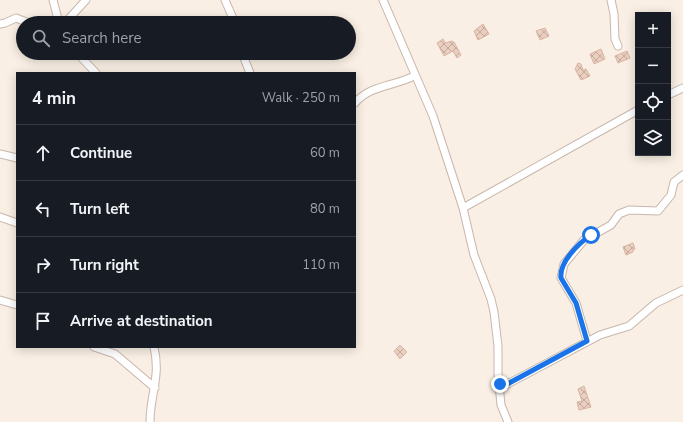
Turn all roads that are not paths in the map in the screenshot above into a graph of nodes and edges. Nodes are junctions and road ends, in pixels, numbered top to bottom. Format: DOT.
graph roads {
  1 [pos="53,0"];
  2 [pos="86,0"];
  3 [pos="225,0"];
  4 [pos="383,0"];
  5 [pos="611,0"];
  6 [pos="57,16"];
  7 [pos="71,16"];
  8 [pos="232,16"];
  9 [pos="16,18"];
  10 [pos="0,24"];
  11 [pos="618,46"];
  12 [pos="84,60"];
  13 [pos="245,60"];
  14 [pos="95,72"];
  15 [pos="250,72"];
  16 [pos="414,76"];
  17 [pos="683,88"];
  18 [pos="671,94"];
  19 [pos="356,102"];
  20 [pos="635,112"];
  21 [pos="0,154"];
  22 [pos="16,158"];
  23 [pos="683,175"];
  24 [pos="462,208"];
  25 [pos="0,217"];
  26 [pos="16,223"];
  27 [pos="683,290"];
  28 [pos="0,300"];
  29 [pos="16,305"];
  30 [pos="587,341"];
  31 [pos="97,348"];
  32 [pos="154,348"];
  33 [pos="155,388"];
  34 [pos="500,388"];
  35 [pos="150,422"];
  36 [pos="508,422"];
  1 -- 6 [label="street"];
  2 -- 7 [label="street"];
  3 -- 8 [label="street"];
  4 -- 16 [label="street"];
  5 -- 11 [label="street"];
  9 -- 10 [label="street"];
  12 -- 14 [label="street"];
  13 -- 15 [label="street"];
  16 -- 19 [label="street"];
  16 -- 24 [label="street"];
  17 -- 18 [label="street"];
  20 -- 24 [label="street"];
  21 -- 22 [label="street"];
  23 -- 30 [label="street"];
  24 -- 34 [label="street"];
  25 -- 26 [label="street"];
  27 -- 30 [label="street"];
  28 -- 29 [label="street"];
  30 -- 34 [label="street"];
  31 -- 33 [label="street"];
  32 -- 33 [label="street"];
  33 -- 35 [label="street"];
  34 -- 36 [label="street"];
}
